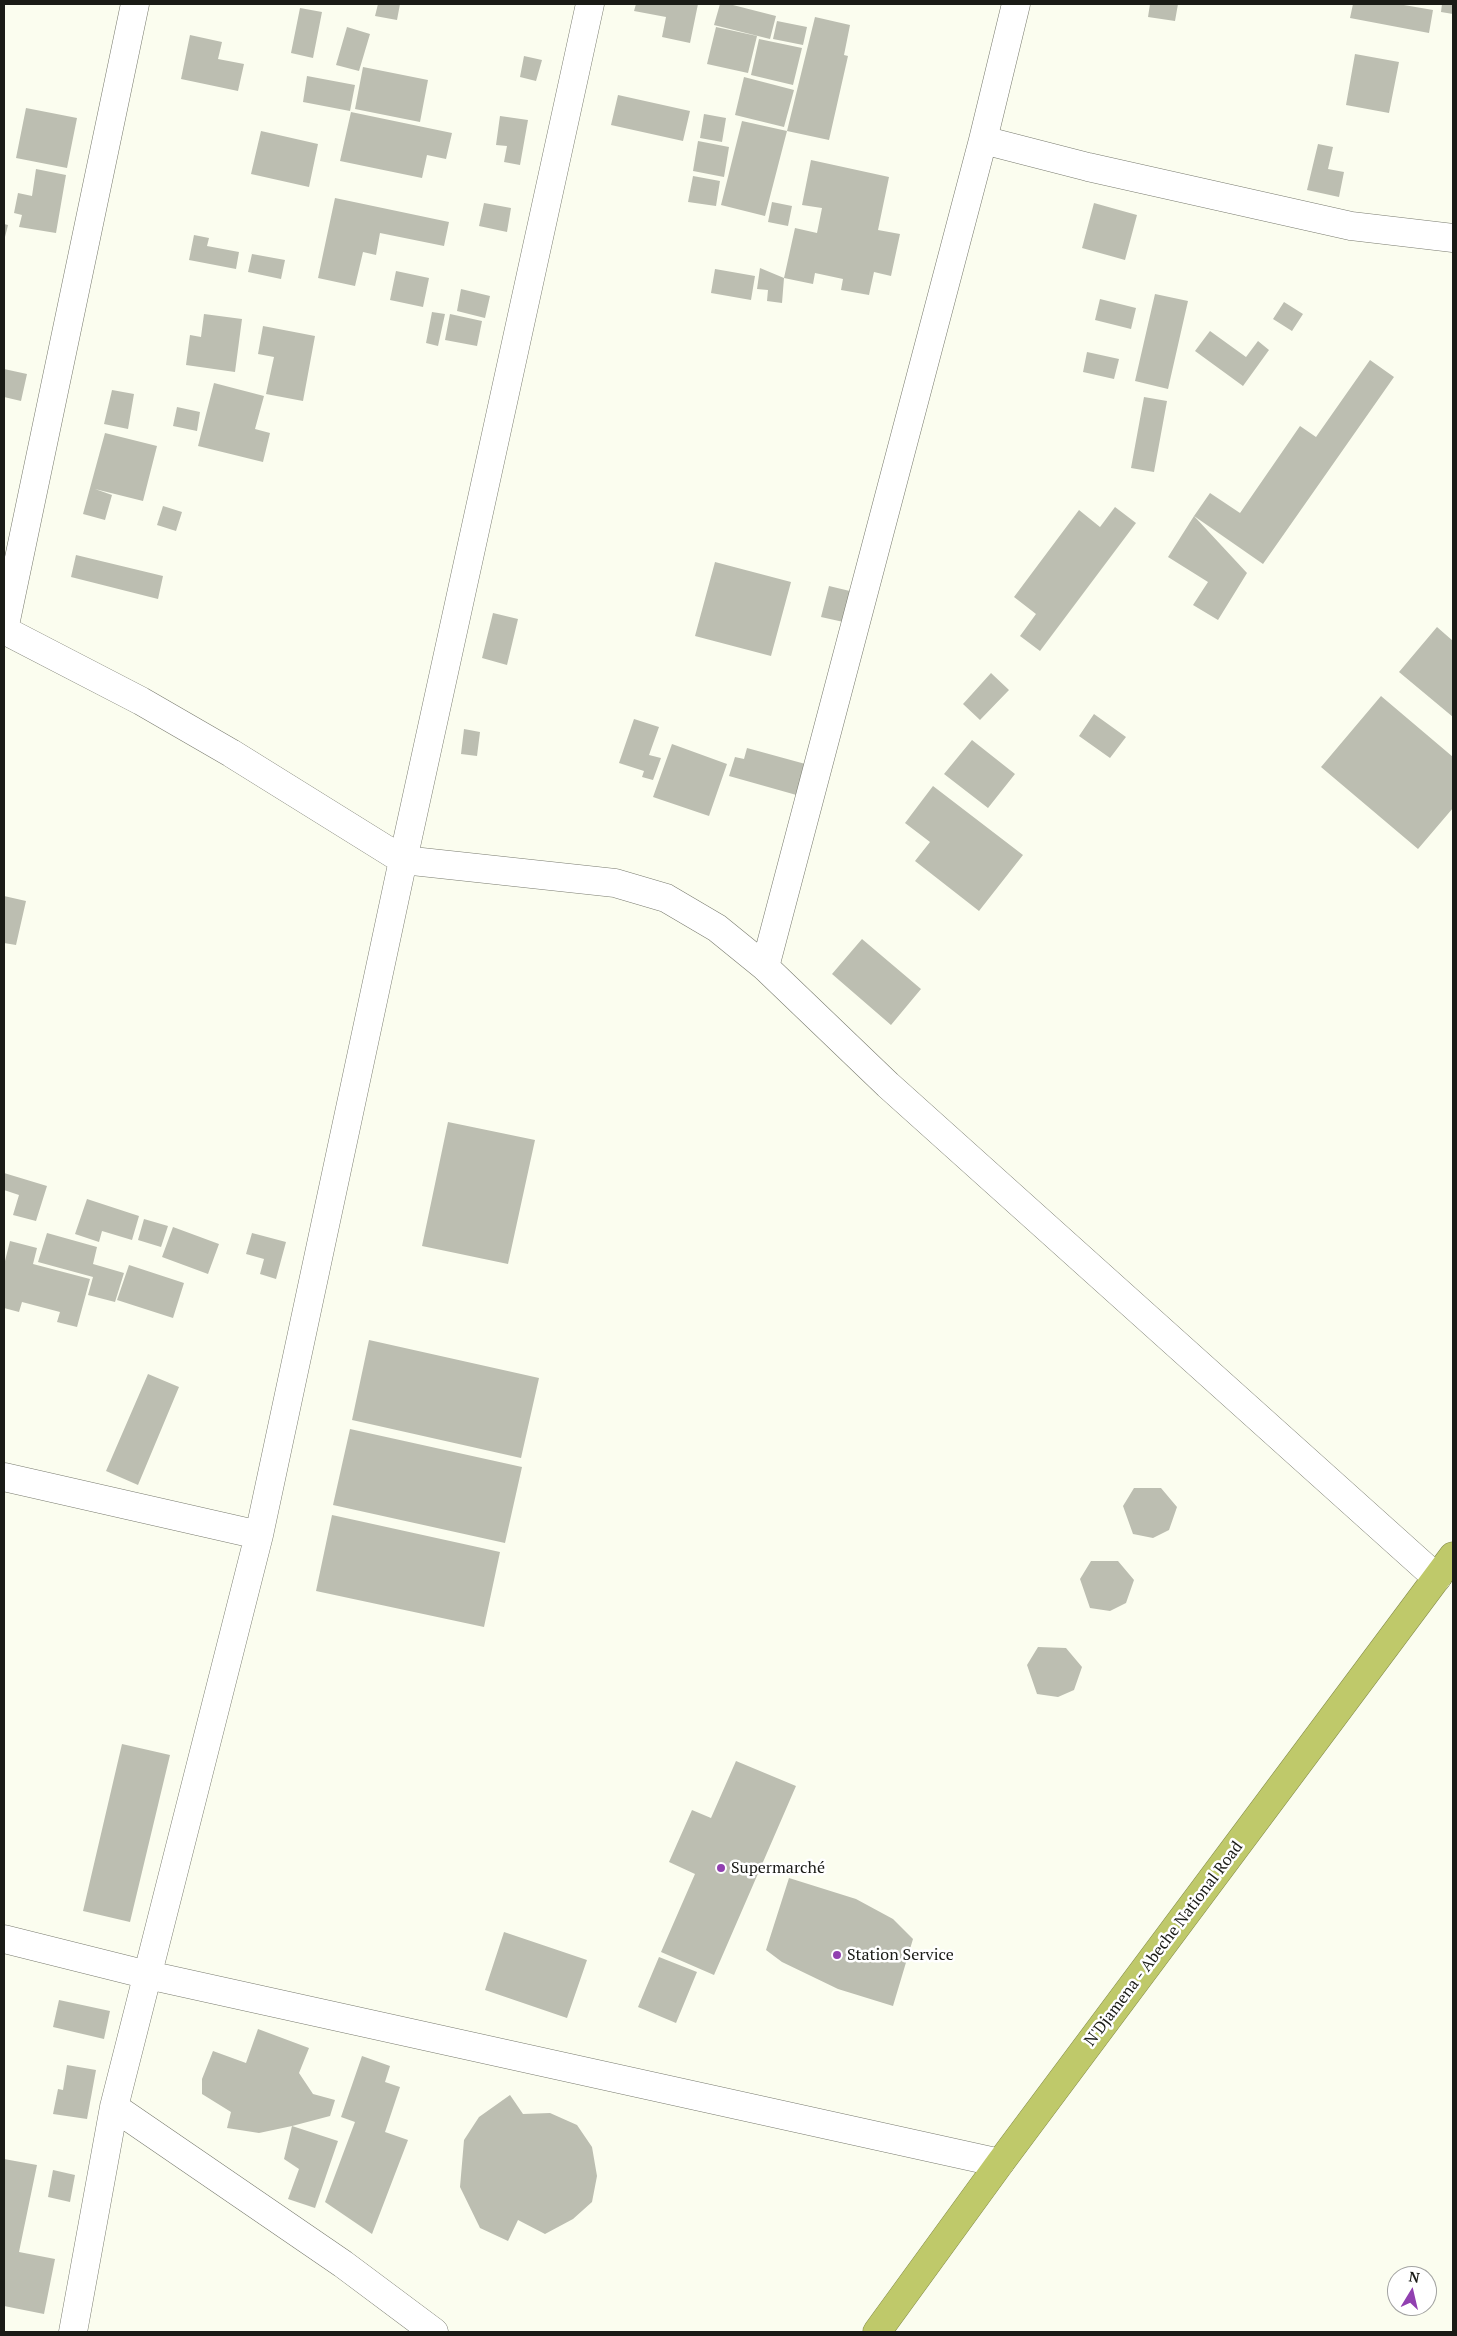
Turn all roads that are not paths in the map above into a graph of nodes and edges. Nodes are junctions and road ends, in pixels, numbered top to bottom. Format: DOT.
graph roads {
  1 [pos="135,4"];
  2 [pos="590,4"];
  3 [pos="1016,4"];
  4 [pos="983,140"];
  5 [pos="1453,238"];
  6 [pos="4,630"];
  7 [pos="403,860"];
  8 [pos="765,967"];
  9 [pos="4,1477"];
  10 [pos="259,1535"];
  11 [pos="1453,1556"];
  12 [pos="1437,1578"];
  13 [pos="4,1939"];
  14 [pos="148,1974"];
  15 [pos="114,2107"];
  16 [pos="1000,2163"];
  17 [pos="73,2332"];
  18 [pos="434,2332"];
  19 [pos="877,2332"];
  1 -- 6 [label="street"];
  2 -- 7 [label="street"];
  3 -- 4 [label="street"];
  4 -- 5 [label="street"];
  4 -- 8 [label="street"];
  6 -- 7 [label="street"];
  7 -- 8 [label="street"];
  7 -- 10 [label="street"];
  8 -- 12 [label="street"];
  9 -- 10 [label="street"];
  10 -- 14 [label="street"];
  11 -- 12 [label="highway, N'Djamena - Abeche National Road"];
  12 -- 16 [label="highway, N'Djamena - Abeche National Road"];
  13 -- 14 [label="street"];
  14 -- 15 [label="street"];
  14 -- 16 [label="street"];
  15 -- 17 [label="street"];
  15 -- 18 [label="street"];
  16 -- 19 [label="highway, N'Djamena - Abeche National Road"];
}
